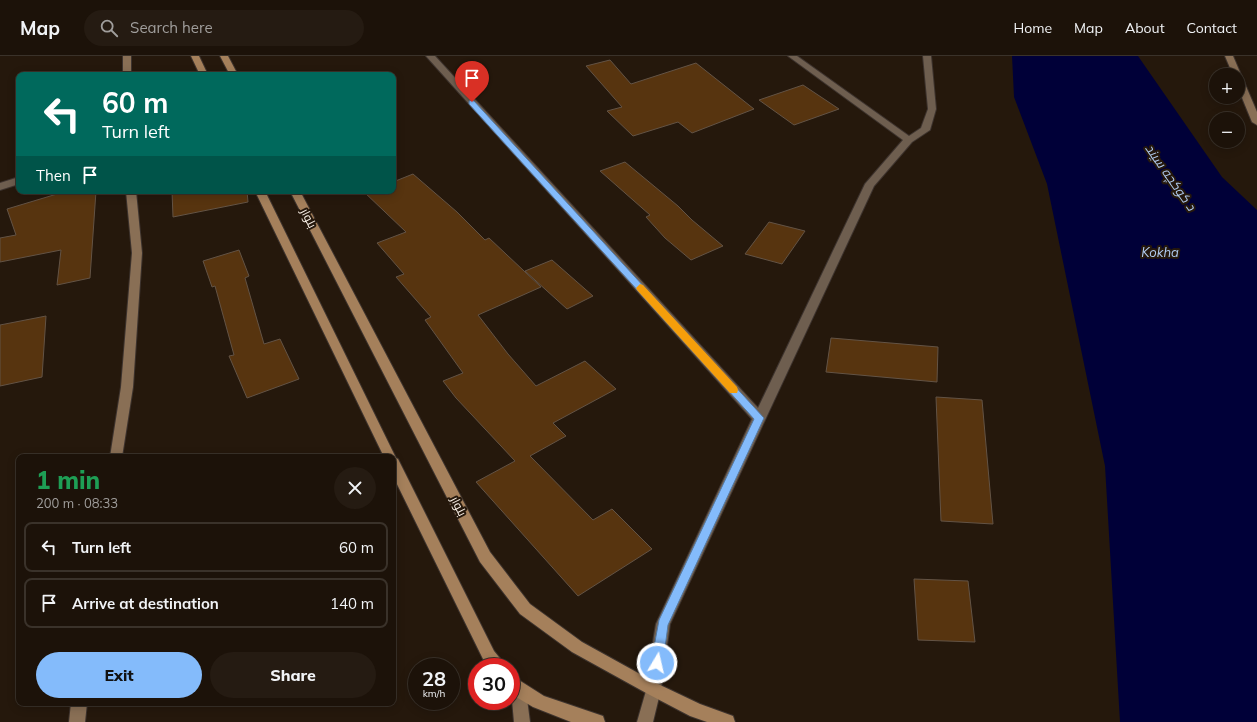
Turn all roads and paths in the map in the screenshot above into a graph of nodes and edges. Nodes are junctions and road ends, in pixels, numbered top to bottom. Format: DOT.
graph roads {
  1 [pos="127,56"];
  2 [pos="195,56"];
  3 [pos="224,56"];
  4 [pos="430,56"];
  5 [pos="792,56"];
  6 [pos="927,56"];
  7 [pos="1229,56"];
  8 [pos="1234,68"];
  9 [pos="127,72"];
  10 [pos="203,72"];
  11 [pos="232,72"];
  12 [pos="1245,94"];
  13 [pos="1257,122"];
  14 [pos="909,140"];
  15 [pos="16,181"];
  16 [pos="0,187"];
  17 [pos="131,194"];
  18 [pos="261,194"];
  19 [pos="297,194"];
  20 [pos="759,418"];
  21 [pos="117,454"];
  22 [pos="389,454"];
  23 [pos="396,469"];
  24 [pos="491,658"];
  25 [pos="653,689"];
  26 [pos="520,690"];
  27 [pos="79,706"];
  28 [pos="519,710"];
  29 [pos="77,722"];
  30 [pos="522,722"];
  31 [pos="597,722"];
  32 [pos="645,722"];
  33 [pos="727,722"];
  1 -- 9 [label="street"];
  2 -- 10 [label="main road"];
  3 -- 11 [label="main road"];
  4 -- 20 [label="street"];
  5 -- 14 [label="street"];
  6 -- 14 [label="street"];
  7 -- 8 [label="street"];
  12 -- 13 [label="street"];
  14 -- 20 [label="street"];
  15 -- 16 [label="street"];
  17 -- 21 [label="street"];
  18 -- 22 [label="main road"];
  19 -- 25 [label="main road, بلوار"];
  20 -- 25 [label="street"];
  23 -- 24 [label="main road"];
  25 -- 32 [label="street"];
  25 -- 33 [label="main road, بلوار"];
  26 -- 31 [label="main road"];
  27 -- 29 [label="street"];
  28 -- 30 [label="street"];
}
